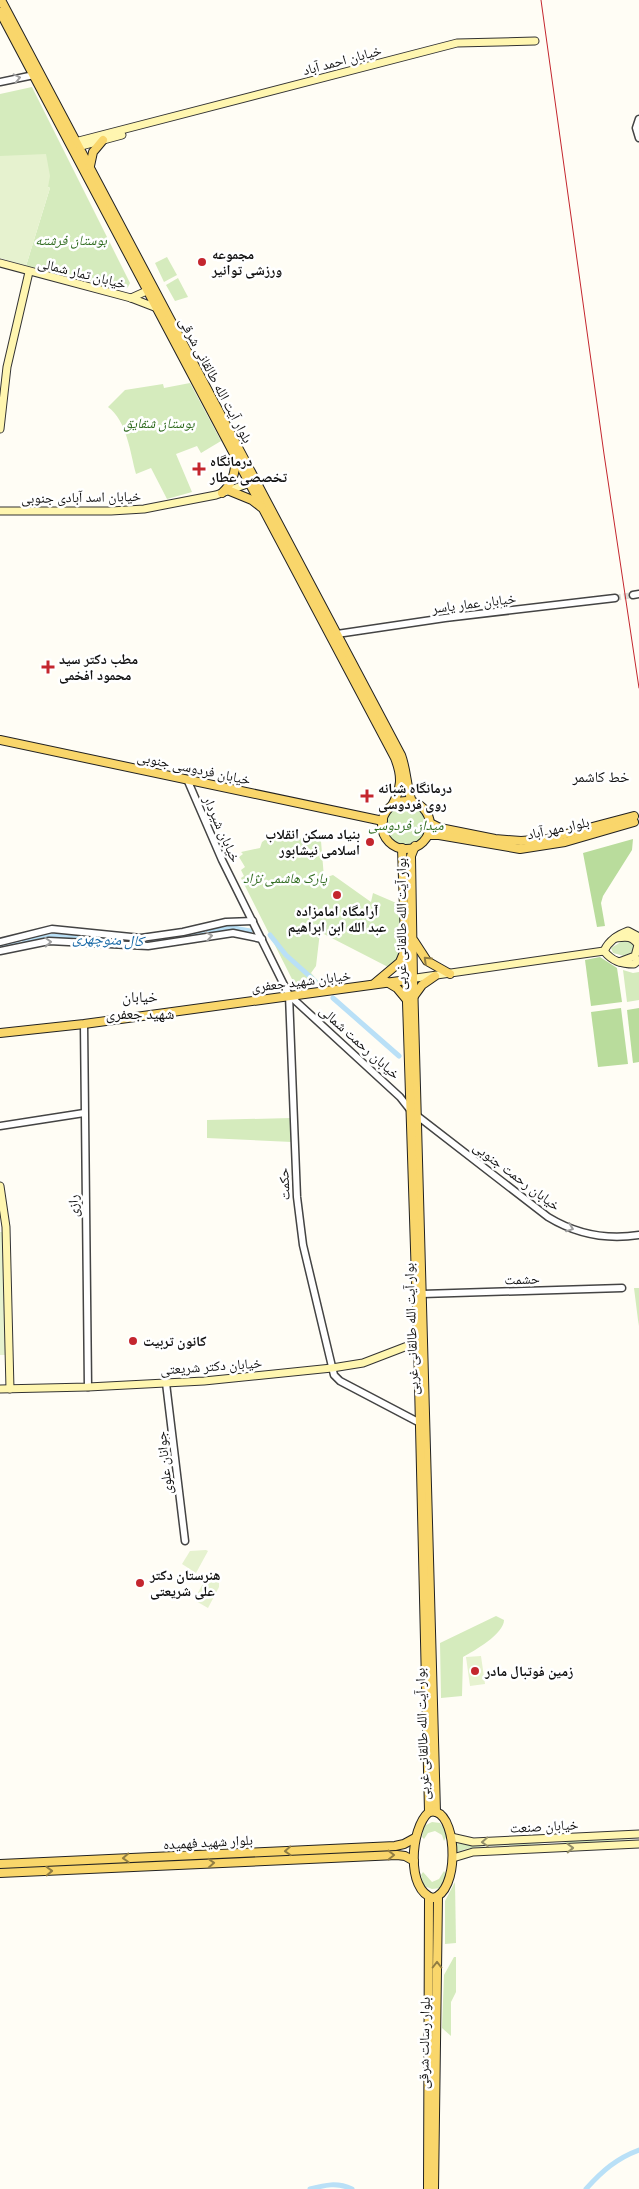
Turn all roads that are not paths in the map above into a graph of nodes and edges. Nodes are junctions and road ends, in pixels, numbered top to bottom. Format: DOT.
graph roads {
  1 [pos="1,0"];
  2 [pos="0,12"];
  3 [pos="535,41"];
  4 [pos="34,75"];
  5 [pos="0,82"];
  6 [pos="639,119"];
  7 [pos="159,121"];
  8 [pos="639,138"];
  9 [pos="103,140"];
  10 [pos="76,145"];
  11 [pos="90,166"];
  12 [pos="0,263"];
  13 [pos="29,272"];
  14 [pos="151,289"];
  15 [pos="131,298"];
  16 [pos="157,308"];
  17 [pos="0,429"];
  18 [pos="235,455"];
  19 [pos="253,482"];
  20 [pos="226,492"];
  21 [pos="264,509"];
  22 [pos="0,511"];
  23 [pos="615,598"];
  24 [pos="337,634"];
  25 [pos="0,740"];
  26 [pos="187,780"];
  27 [pos="412,802"];
  28 [pos="392,806"];
  29 [pos="383,821"];
  30 [pos="430,823"];
  31 [pos="428,835"];
  32 [pos="415,846"];
  33 [pos="402,848"];
  34 [pos="252,921"];
  35 [pos="21,937"];
  36 [pos="412,937"];
  37 [pos="639,937"];
  38 [pos="615,938"];
  39 [pos="262,939"];
  40 [pos="0,942"];
  41 [pos="21,946"];
  42 [pos="406,948"];
  43 [pos="0,951"];
  44 [pos="604,951"];
  45 [pos="639,960"];
  46 [pos="619,962"];
  47 [pos="450,974"];
  48 [pos="435,976"];
  49 [pos="410,979"];
  50 [pos="387,982"];
  51 [pos="373,984"];
  52 [pos="289,995"];
  53 [pos="410,998"];
  54 [pos="84,1024"];
  55 [pos="0,1033"];
  56 [pos="411,1089"];
  57 [pos="400,1096"];
  58 [pos="411,1111"];
  59 [pos="84,1113"];
  60 [pos="418,1116"];
  61 [pos="0,1126"];
  62 [pos="0,1186"];
  63 [pos="417,1229"];
  64 [pos="639,1235"];
  65 [pos="622,1288"];
  66 [pos="422,1294"];
  67 [pos="421,1340"];
  68 [pos="332,1368"];
  69 [pos="166,1383"];
  70 [pos="88,1387"];
  71 [pos="0,1389"];
  72 [pos="10,1389"];
  73 [pos="420,1423"];
  74 [pos="185,1541"];
  75 [pos="426,1587"];
  76 [pos="433,1812"];
  77 [pos="639,1834"];
  78 [pos="451,1836"];
  79 [pos="414,1838"];
  80 [pos="550,1839"];
  81 [pos="639,1844"];
  82 [pos="368,1847"];
  83 [pos="551,1848"];
  84 [pos="368,1856"];
  85 [pos="453,1858"];
  86 [pos="414,1861"];
  87 [pos="0,1864"];
  88 [pos="0,1873"];
  89 [pos="433,1897"];
  90 [pos="431,2180"];
  91 [pos="428,2189"];
  92 [pos="434,2189"];
  1 -- 10 [label="main road, بلوار آیت الله طالقانی شرقی"];
  2 -- 4 [label="main road, بلوار آیت الله طالقانی شرقی"];
  3 -- 7 [label="main road, خیابان احمد آباد"];
  5 -- 4 [label="street, one-way"];
  4 -- 10 [label="main road, بلوار آیت الله طالقانی شرقی"];
  6 -- 8 [label="street"];
  7 -- 9 [label="main road, خیابان احمد آباد"];
  7 -- 10 [label="main road, خیابان احمد آباد"];
  9 -- 10 [label="main road, خیابان احمد آباد"];
  9 -- 11 [label="main road"];
  10 -- 11 [label="main road, بلوار آیت الله طالقانی شرقی"];
  10 -- 14 [label="main road, بلوار آیت الله طالقانی شرقی"];
  11 -- 14 [label="main road, بلوار آیت الله طالقانی شرقی"];
  12 -- 13 [label="main road, خیابان تمار شمالی"];
  13 -- 15 [label="main road, خیابان تمار شمالی"];
  13 -- 17 [label="main road"];
  14 -- 15 [label="main road"];
  14 -- 16 [label="main road, بلوار آیت الله طالقانی شرقی"];
  14 -- 19 [label="main road, بلوار آیت الله طالقانی شرقی"];
  15 -- 16 [label="main road, خیابان تمار شمالی"];
  16 -- 18 [label="main road, بلوار آیت الله طالقانی شرقی"];
  18 -- 19 [label="main road, بلوار آیت الله طالقانی شرقی"];
  18 -- 20 [label="main road"];
  19 -- 20 [label="main road, خیابان اسد آبادی جنوبی"];
  19 -- 21 [label="main road, بلوار آیت الله طالقانی شرقی"];
  19 -- 24 [label="main road, بلوار آیت الله طالقانی شرقی"];
  20 -- 21 [label="main road"];
  20 -- 22 [label="main road, خیابان اسد آبادی جنوبی"];
  21 -- 28 [label="main road, بلوار آیت الله طالقانی شرقی"];
  23 -- 24 [label="street, خیابان عمار یاسر"];
  24 -- 27 [label="main road, بلوار آیت الله طالقانی شرقی"];
  25 -- 26 [label="main road, خیابان فردوسی جنوبی"];
  26 -- 29 [label="main road, خیابان فردوسی جنوبی"];
  26 -- 34 [label="street, خیابان شیردار"];
  27 -- 28 [label="main road"];
  27 -- 30 [label="main road"];
  28 -- 29 [label="main road"];
  29 -- 33 [label="main road"];
  30 -- 31 [label="main road"];
  30 -- 31 [label="main road, بلوار مهر آباد"];
  31 -- 32 [label="main road"];
  32 -- 33 [label="main road"];
  32 -- 36 [label="main road, بوار آیت الله طالقانی غربی"];
  33 -- 42 [label="main road, بوار آیت الله طالقانی غربی"];
  34 -- 35 [label="street"];
  34 -- 39 [label="street, خیابان شیردار"];
  35 -- 40 [label="street"];
  35 -- 41 [label="street"];
  47 -- 36 [label="main road, one-way"];
  36 -- 49 [label="main road, بوار آیت الله طالقانی غربی"];
  37 -- 38 [label="main road"];
  38 -- 44 [label="main road"];
  38 -- 46 [label="main road"];
  41 -- 39 [label="street, one-way"];
  39 -- 52 [label="street, خیابان شیردار"];
  41 -- 43 [label="street"];
  42 -- 49 [label="main road, بوار آیت الله طالقانی غربی"];
  42 -- 51 [label="main road"];
  44 -- 46 [label="main road"];
  44 -- 47 [label="main road, خیابان شهید جعفری"];
  45 -- 46 [label="main road"];
  47 -- 48 [label="main road, خیابان شهید جعفری"];
  48 -- 49 [label="main road, خیابان شهید جعفری"];
  48 -- 53 [label="main road"];
  49 -- 50 [label="main road, خیابان شهید جعفری"];
  49 -- 53 [label="main road, بوار آیت الله طالقانی غربی"];
  50 -- 51 [label="main road, خیابان شهید جعفری"];
  50 -- 53 [label="main road"];
  51 -- 52 [label="main road, خیابان شهید جعفری"];
  52 -- 54 [label="main road, خیابان شهید جعفری"];
  52 -- 57 [label="street, خیابان رحمت شمالی"];
  52 -- 68 [label="street, حکمت"];
  53 -- 56 [label="main road, بوار آیت الله طالقانی غربی"];
  53 -- 60 [label="main road, بوار آیت الله طالقانی غربی"];
  54 -- 55 [label="main road, خیابان شهید جعفری"];
  54 -- 59 [label="street, رازی"];
  56 -- 57 [label="street"];
  56 -- 58 [label="main road, بوار آیت الله طالقانی غربی"];
  57 -- 58 [label="street, خیابان رحمت شمالی"];
  58 -- 60 [label="street, خیابان رحمت شمالی"];
  58 -- 63 [label="main road, بوار آیت الله طالقانی غربی"];
  59 -- 61 [label="street"];
  59 -- 70 [label="street, رازی"];
  60 -- 63 [label="main road, بوار آیت الله طالقانی غربی"];
  60 -- 64 [label="street, خیابان رحمت جنوبی, one-way"];
  62 -- 72 [label="main road"];
  63 -- 66 [label="main road, بوار آیت الله طالقانی غربی"];
  63 -- 67 [label="main road, بوار آیت الله طالقانی غربی"];
  65 -- 66 [label="street, حشمت"];
  66 -- 67 [label="main road, بوار آیت الله طالقانی غربی"];
  67 -- 68 [label="main road, خیابان دکتر شریعتی"];
  67 -- 73 [label="main road, بوار آیت الله طالقانی غربی"];
  67 -- 75 [label="main road, بوار آیت الله طالقانی غربی"];
  68 -- 69 [label="main road, خیابان دکتر شریعتی"];
  68 -- 73 [label="street"];
  69 -- 70 [label="main road, خیابان دکتر شریعتی"];
  69 -- 74 [label="street, جوانان علوی"];
  70 -- 72 [label="main road, خیابان دکتر شریعتی"];
  71 -- 72 [label="main road, خیابان دکتر شریعتی"];
  73 -- 75 [label="main road, بوار آیت الله طالقانی غربی"];
  75 -- 76 [label="main road, بوار آیت الله طالقانی غربی"];
  76 -- 78 [label="main road"];
  76 -- 79 [label="main road"];
  77 -- 80 [label="main road, خیابان صنعت"];
  80 -- 78 [label="main road, خیابان صنعت, one-way"];
  78 -- 85 [label="main road"];
  79 -- 82 [label="main road, بلوار شهید فهمیده"];
  79 -- 86 [label="main road"];
  80 -- 83 [label="main road"];
  83 -- 81 [label="main road, خیابان صنعت, one-way"];
  82 -- 84 [label="main road"];
  82 -- 87 [label="main road, بلوار شهید فهمیده, one-way"];
  83 -- 85 [label="main road, خیابان صنعت"];
  84 -- 86 [label="main road, بلوار شهید فهمیده, one-way"];
  88 -- 84 [label="main road, بلوار شهید فهمیده, one-way"];
  85 -- 89 [label="main road"];
  86 -- 89 [label="main road"];
  89 -- 90 [label="main road, بلوار رسالت شرقی"];
  90 -- 91 [label="main road, بلوار رسالت شرقی"];
  90 -- 92 [label="main road, بلوار رسالت شرقی"];
}
